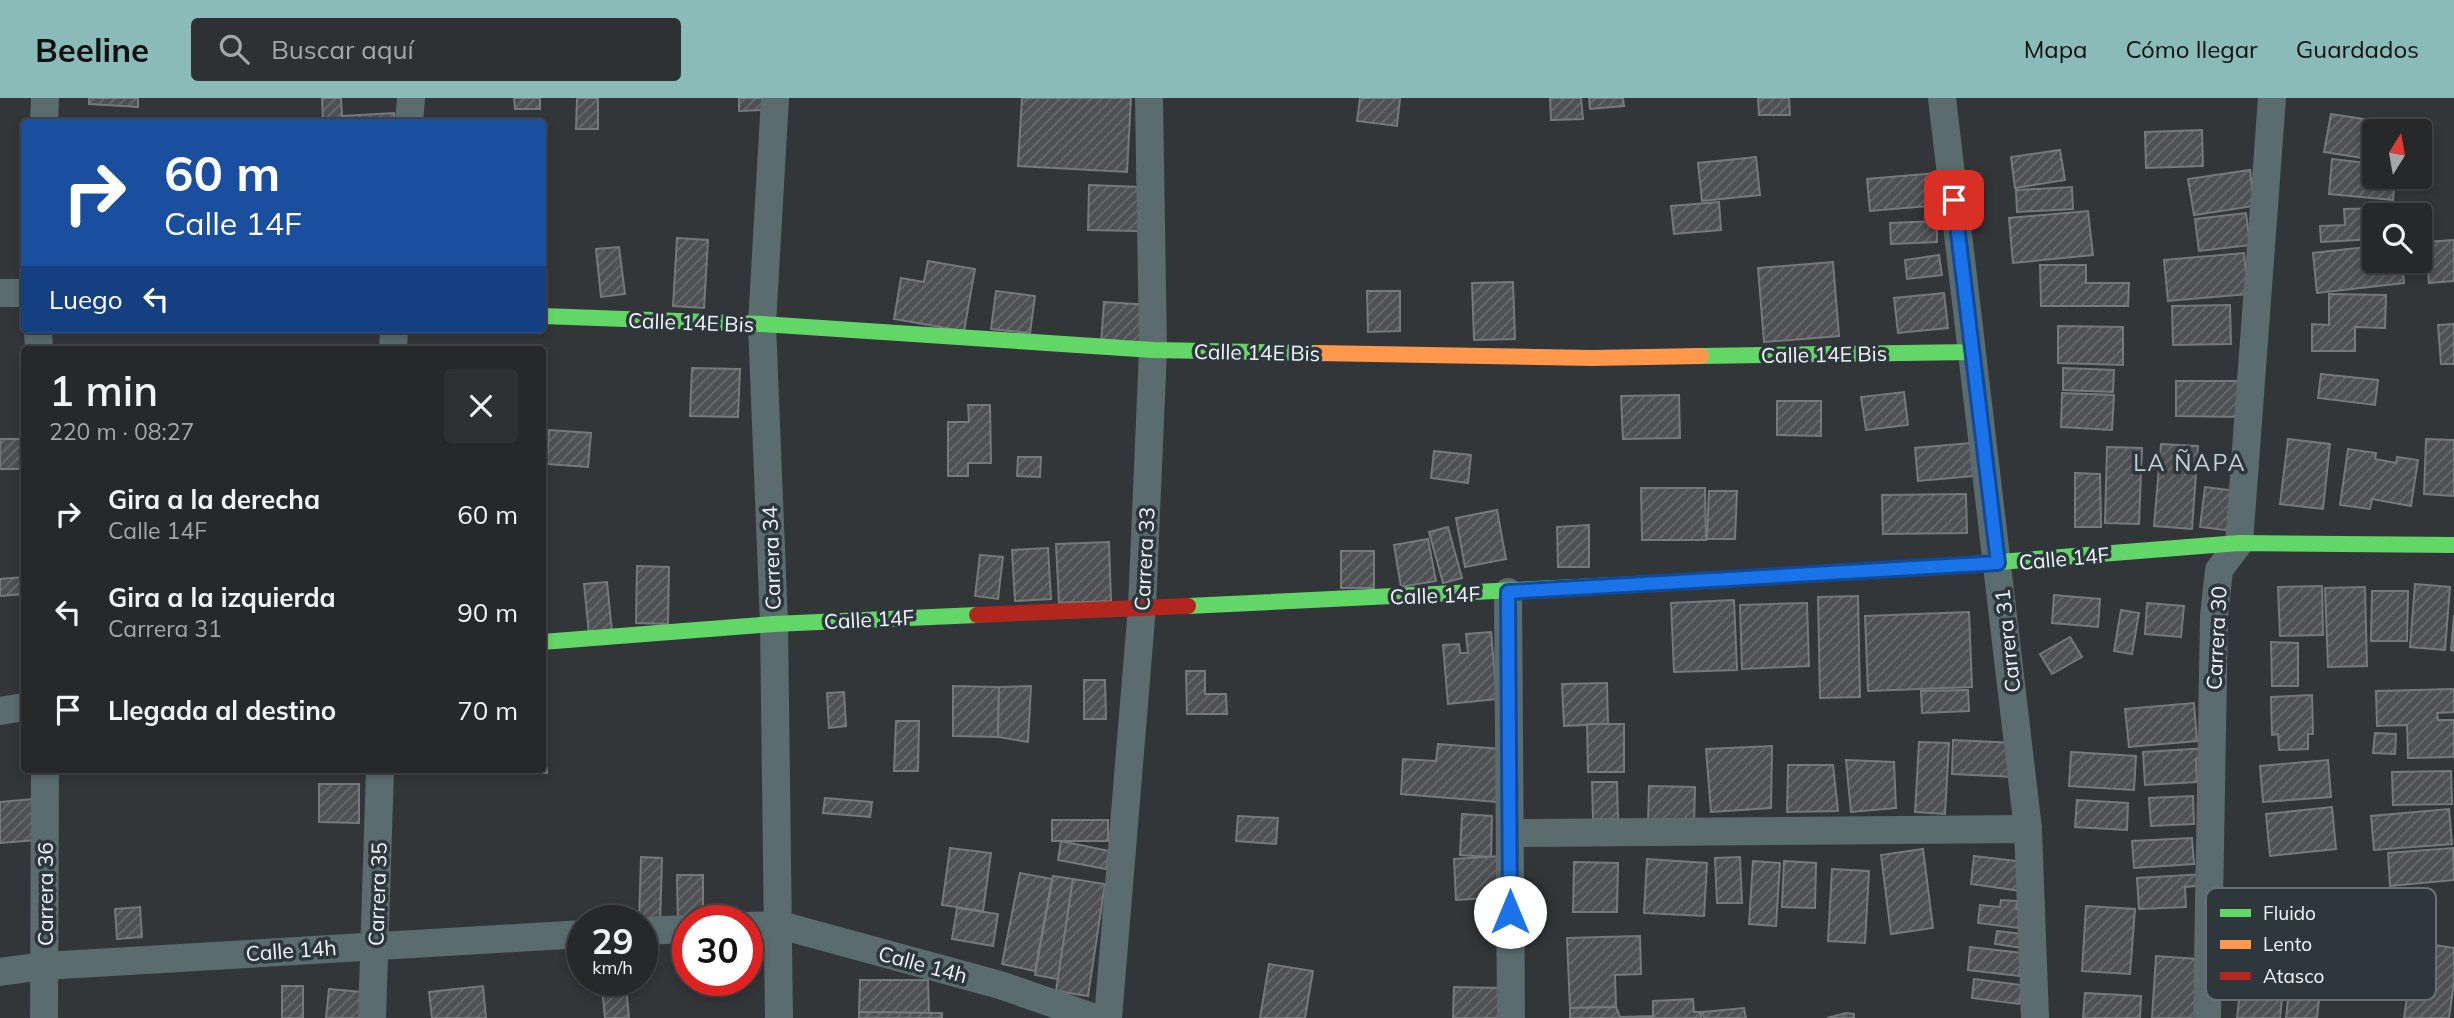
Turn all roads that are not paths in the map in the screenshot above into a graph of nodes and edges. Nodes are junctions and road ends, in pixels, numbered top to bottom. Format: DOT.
graph roads {
  1 [pos="45,98"];
  2 [pos="411,98"];
  3 [pos="775,98"];
  4 [pos="1149,98"];
  5 [pos="1942,98"];
  6 [pos="2272,98"];
  7 [pos="44,119"];
  8 [pos="409,119"];
  9 [pos="0,293"];
  10 [pos="21,293"];
  11 [pos="546,316"];
  12 [pos="762,324"];
  13 [pos="1153,350"];
  14 [pos="1973,352"];
  15 [pos="2239,543"];
  16 [pos="2454,545"];
  17 [pos="1998,563"];
  18 [pos="1508,592"];
  19 [pos="1142,607"];
  20 [pos="774,624"];
  21 [pos="546,642"];
  22 [pos="21,708"];
  23 [pos="0,711"];
  24 [pos="45,773"];
  25 [pos="380,773"];
  26 [pos="2028,829"];
  27 [pos="1510,833"];
  28 [pos="2209,888"];
  29 [pos="780,925"];
  30 [pos="763,926"];
  31 [pos="567,935"];
  32 [pos="376,944"];
  33 [pos="44,966"];
  34 [pos="0,972"];
  35 [pos="2207,1000"];
  36 [pos="44,1018"];
  37 [pos="372,1018"];
  38 [pos="779,1018"];
  39 [pos="1095,1018"];
  40 [pos="1108,1018"];
  41 [pos="1511,1018"];
  42 [pos="2035,1018"];
  43 [pos="2207,1018"];
  1 -- 7 [label="street"];
  2 -- 8 [label="street"];
  3 -- 12 [label="street, Carrera 34"];
  4 -- 13 [label="street, Carrera 33"];
  5 -- 14 [label="street, Carrera 31"];
  6 -- 15 [label="street"];
  9 -- 10 [label="street"];
  11 -- 12 [label="street, Calle 14E Bis"];
  12 -- 13 [label="street, Calle 14E Bis"];
  12 -- 20 [label="street, Carrera 34"];
  13 -- 14 [label="street, Calle 14E Bis"];
  13 -- 19 [label="street, Carrera 33"];
  14 -- 17 [label="street, Carrera 31"];
  15 -- 16 [label="street, Calle 14F"];
  15 -- 17 [label="street, Calle 14F"];
  15 -- 28 [label="street, Carrera 30"];
  17 -- 18 [label="street, Calle 14F"];
  17 -- 26 [label="street, Carrera 31"];
  18 -- 19 [label="street, Calle 14F"];
  18 -- 27 [label="street"];
  19 -- 20 [label="street, Calle 14F"];
  19 -- 40 [label="street, Carrera 33"];
  20 -- 21 [label="street, Calle 14F"];
  20 -- 29 [label="street, Carrera 34"];
  22 -- 23 [label="street"];
  24 -- 33 [label="street, Carrera 36"];
  25 -- 32 [label="street, Carrera 35"];
  26 -- 27 [label="street"];
  26 -- 42 [label="street, Carrera 31"];
  27 -- 41 [label="street"];
  29 -- 30 [label="street, Calle 14h"];
  29 -- 38 [label="street, Carrera 34"];
  29 -- 39 [label="street, Calle 14h"];
  31 -- 32 [label="street, Calle 14h"];
  32 -- 33 [label="street, Calle 14h"];
  32 -- 37 [label="street, Carrera 35"];
  33 -- 34 [label="street, Calle 14h"];
  33 -- 36 [label="street, Carrera 36"];
  35 -- 43 [label="street, Carrera 30"];
}
